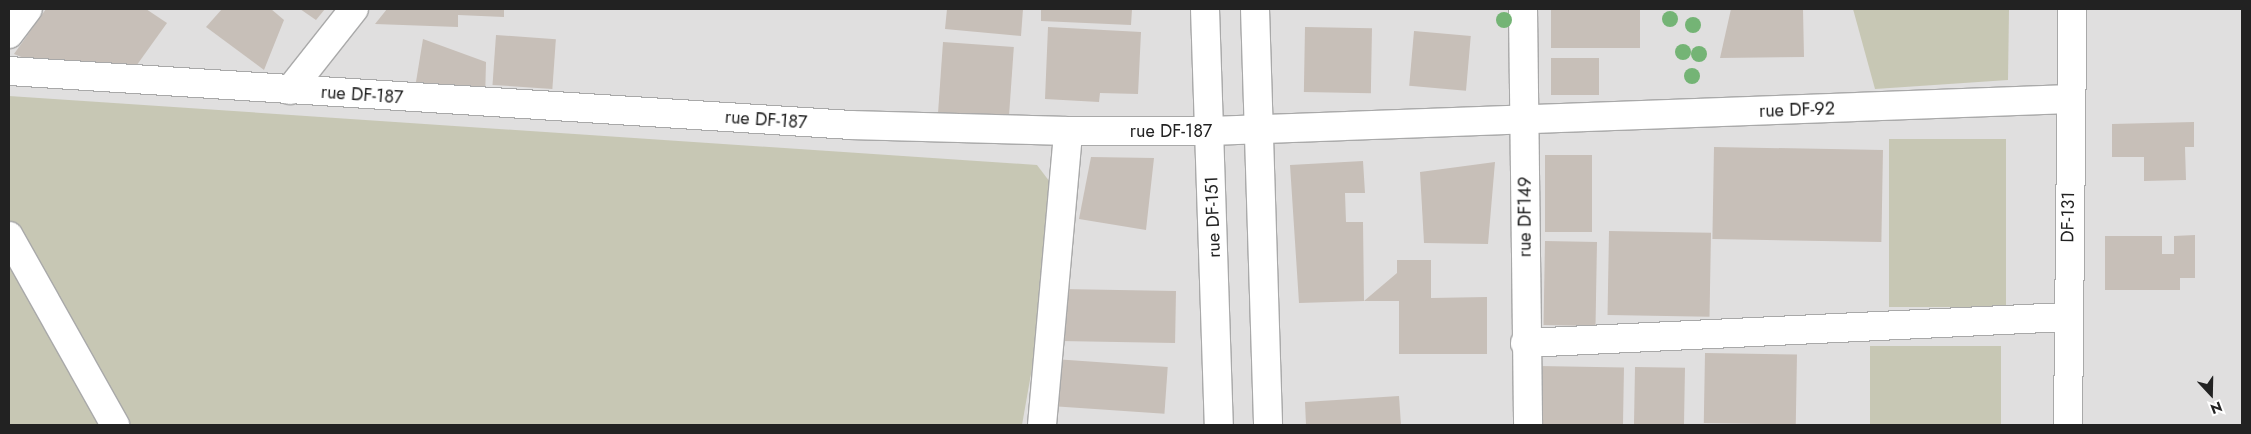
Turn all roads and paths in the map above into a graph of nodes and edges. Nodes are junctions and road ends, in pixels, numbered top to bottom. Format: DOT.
graph roads {
  1 [pos="28,9"];
  2 [pos="354,9"];
  3 [pos="1206,9"];
  4 [pos="1255,9"];
  5 [pos="1523,9"];
  6 [pos="2072,9"];
  7 [pos="9,34"];
  8 [pos="9,71"];
  9 [pos="290,90"];
  10 [pos="2070,99"];
  11 [pos="1524,120"];
  12 [pos="1260,130"];
  13 [pos="1068,131"];
  14 [pos="1210,131"];
  15 [pos="9,236"];
  16 [pos="2067,317"];
  17 [pos="1526,343"];
  18 [pos="114,425"];
  19 [pos="1042,425"];
  20 [pos="1220,425"];
  21 [pos="1268,425"];
  22 [pos="1528,425"];
  23 [pos="2068,425"];
  1 -- 7 [label="street"];
  2 -- 9 [label="street"];
  3 -- 14 [label="street, rue DF-151"];
  4 -- 12 [label="street"];
  5 -- 11 [label="street, rue DF149"];
  6 -- 10 [label="street, DF-131"];
  8 -- 9 [label="street, rue DF-187"];
  9 -- 13 [label="street, rue DF-187"];
  10 -- 11 [label="street, rue DF-92"];
  10 -- 16 [label="street, DF-131"];
  11 -- 12 [label="street, rue DF-187"];
  11 -- 17 [label="street, rue DF149"];
  12 -- 14 [label="street, rue DF-187"];
  12 -- 21 [label="street"];
  13 -- 14 [label="street, rue DF-187"];
  13 -- 19 [label="street"];
  14 -- 20 [label="street, rue DF-151"];
  15 -- 18 [label="street"];
  16 -- 17 [label="street"];
  16 -- 23 [label="street, DF-131"];
  17 -- 22 [label="street, rue DF149"];
}
